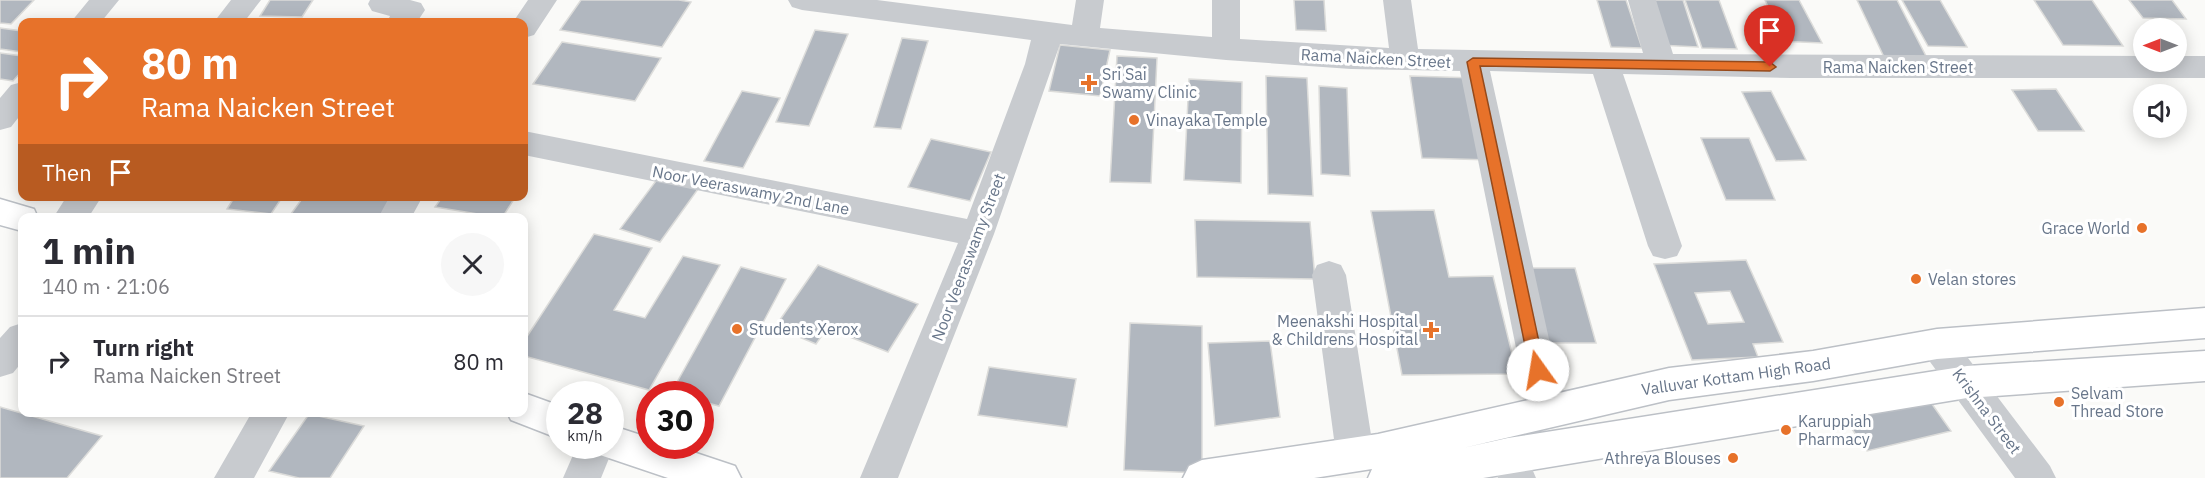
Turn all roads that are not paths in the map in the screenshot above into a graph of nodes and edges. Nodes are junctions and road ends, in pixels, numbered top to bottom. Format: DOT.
graph roads {
  1 [pos="105,0"];
  2 [pos="247,0"];
  3 [pos="385,0"];
  4 [pos="543,0"];
  5 [pos="802,0"];
  6 [pos="1090,0"];
  7 [pos="1226,0"];
  8 [pos="1397,0"];
  9 [pos="1642,0"];
  10 [pos="877,6"];
  11 [pos="89,18"];
  12 [pos="231,18"];
  13 [pos="404,18"];
  14 [pos="528,22"];
  15 [pos="1048,32"];
  16 [pos="1084,37"];
  17 [pos="1226,50"];
  18 [pos="1405,60"];
  19 [pos="1473,62"];
  20 [pos="1604,63"];
  21 [pos="1661,64"];
  22 [pos="2205,67"];
  23 [pos="18,98"];
  24 [pos="0,119"];
  25 [pos="528,144"];
  26 [pos="83,201"];
  27 [pos="0,212"];
  28 [pos="73,213"];
  29 [pos="18,217"];
  30 [pos="978,234"];
  31 [pos="1665,246"];
  32 [pos="1329,276"];
  33 [pos="2205,323"];
  34 [pos="18,342"];
  35 [pos="1937,344"];
  36 [pos="0,362"];
  37 [pos="2205,366"];
  38 [pos="1967,382"];
  39 [pos="528,411"];
  40 [pos="1547,412"];
  41 [pos="269,417"];
  42 [pos="546,418"];
  43 [pos="624,446"];
  44 [pos="1355,454"];
  45 [pos="590,459"];
  46 [pos="1512,466"];
  47 [pos="233,478"];
  48 [pos="582,478"];
  49 [pos="722,478"];
  50 [pos="879,478"];
  51 [pos="1202,478"];
  52 [pos="1387,478"];
  53 [pos="2037,478"];
  1 -- 11 [label="street"];
  2 -- 12 [label="street"];
  3 -- 13 [label="street"];
  4 -- 14 [label="street"];
  5 -- 10 [label="street, Rama Naicken Street"];
  6 -- 16 [label="street"];
  7 -- 17 [label="street"];
  8 -- 18 [label="street"];
  9 -- 21 [label="street"];
  10 -- 15 [label="street, Rama Naicken Street"];
  15 -- 16 [label="street, Rama Naicken Street"];
  15 -- 30 [label="street, Noor Veeraswamy Street"];
  16 -- 17 [label="street, Rama Naicken Street"];
  17 -- 18 [label="street, Rama Naicken Street"];
  18 -- 19 [label="street, Rama Naicken Street"];
  19 -- 20 [label="street, Rama Naicken Street"];
  19 -- 40 [label="street"];
  20 -- 21 [label="street, Rama Naicken Street"];
  20 -- 31 [label="street"];
  21 -- 22 [label="street, Rama Naicken Street"];
  23 -- 24 [label="street"];
  25 -- 30 [label="street, Noor Veeraswamy 2nd Lane"];
  26 -- 28 [label="street"];
  27 -- 29 [label="main road"];
  30 -- 50 [label="street, Noor Veeraswamy Street"];
  32 -- 44 [label="street"];
  33 -- 35 [label="main road, Valluvar Kottam High Road"];
  34 -- 36 [label="street"];
  35 -- 38 [label="street, Krishna Street"];
  35 -- 40 [label="main road, Valluvar Kottam High Road"];
  37 -- 38 [label="main road"];
  38 -- 46 [label="main road"];
  38 -- 53 [label="street, Krishna Street"];
  39 -- 42 [label="main road"];
  40 -- 44 [label="main road, Valluvar Kottam High Road"];
  41 -- 47 [label="street"];
  43 -- 49 [label="main road"];
  44 -- 51 [label="main road, Valluvar Kottam High Road"];
  45 -- 48 [label="street"];
  46 -- 52 [label="main road"];
}
